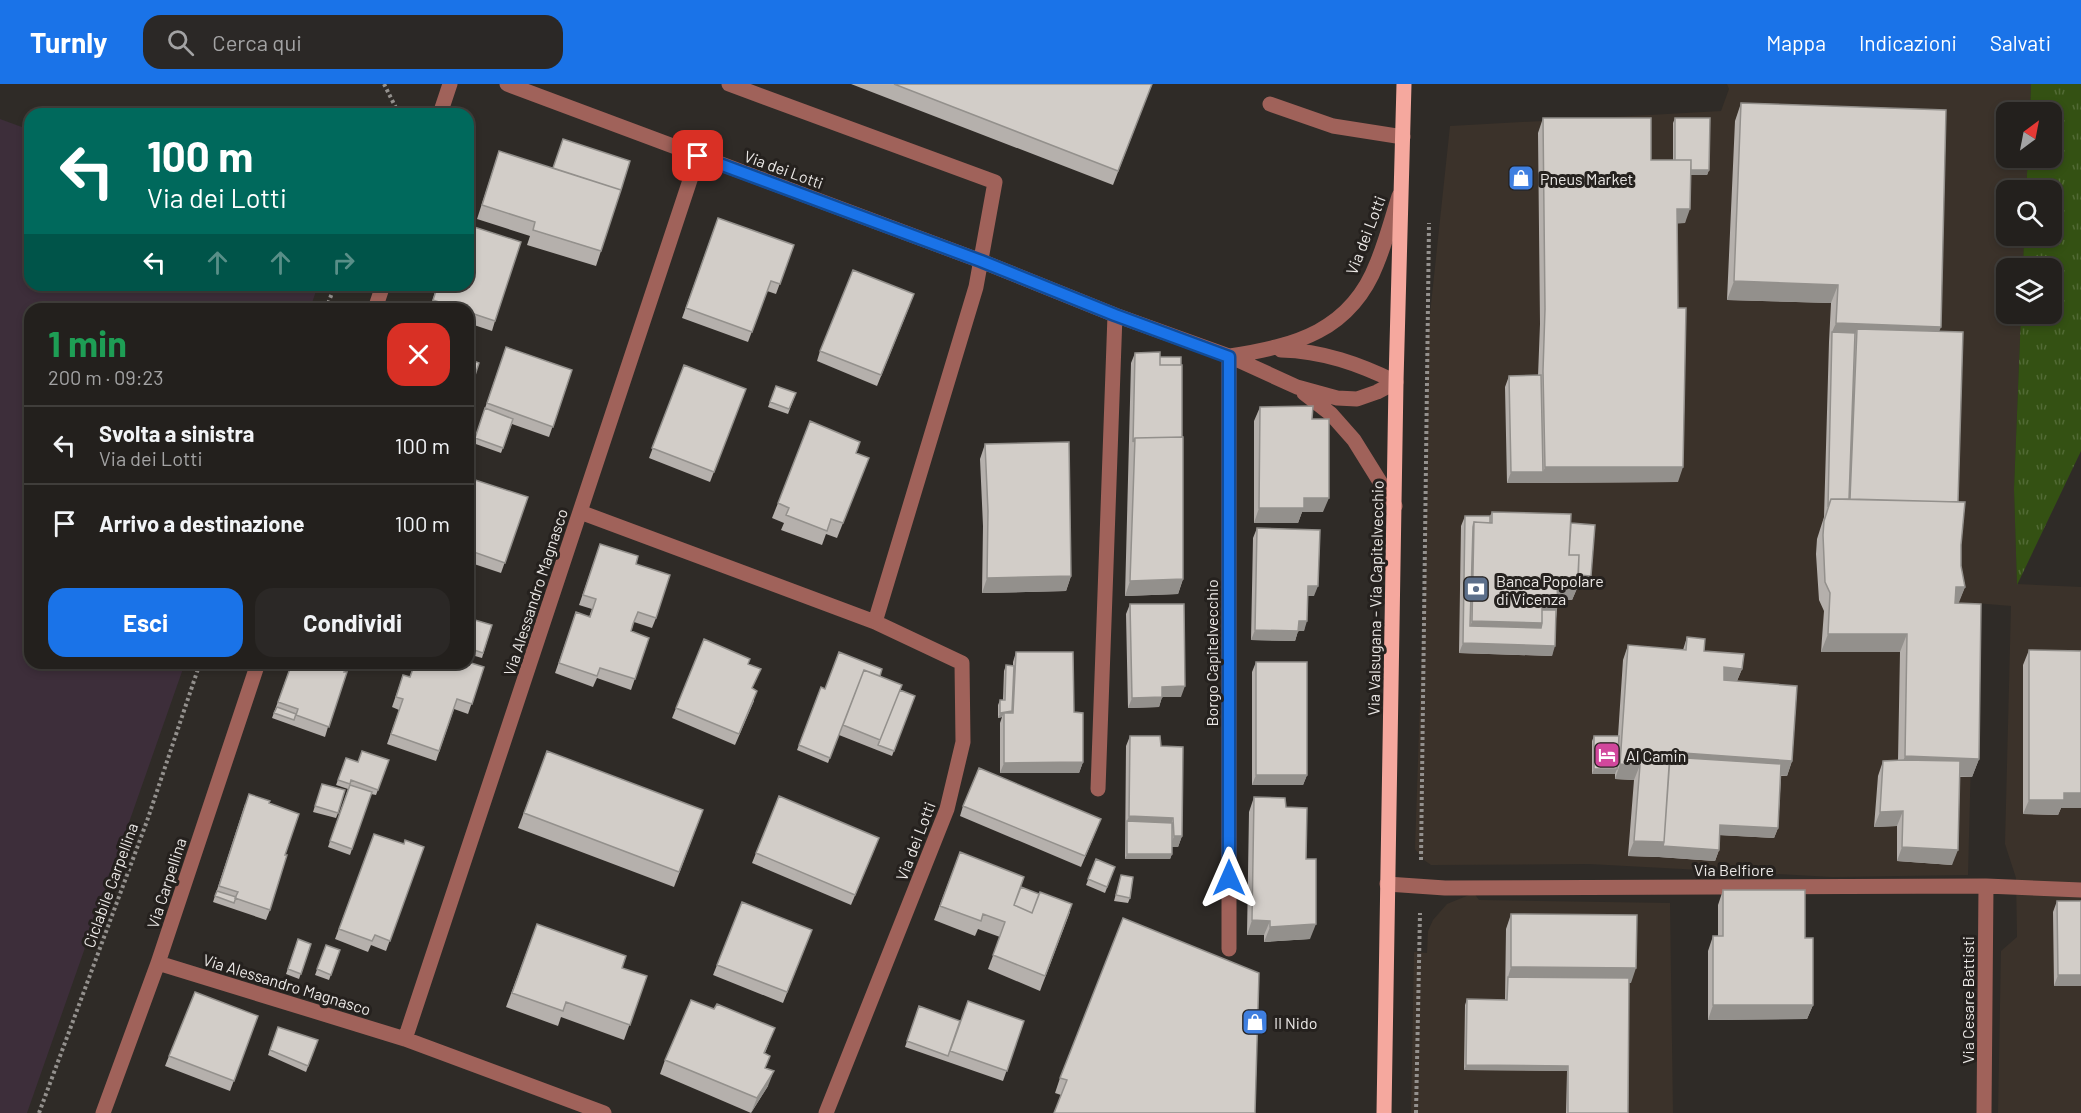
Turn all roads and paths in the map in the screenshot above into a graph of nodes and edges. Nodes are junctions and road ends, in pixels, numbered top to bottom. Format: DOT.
graph roads {
  1 [pos="384,84"];
  2 [pos="450,84"];
  3 [pos="507,84"];
  4 [pos="729,84"];
  5 [pos="1404,84"];
  6 [pos="1270,104"];
  7 [pos="396,108"];
  8 [pos="442,108"];
  9 [pos="1403,137"];
  10 [pos="698,156"];
  11 [pos="1401,191"];
  12 [pos="1429,221"];
  13 [pos="981,261"];
  14 [pos="1115,315"];
  15 [pos="1272,349"];
  16 [pos="1229,357"];
  17 [pos="1396,382"];
  18 [pos="1297,387"];
  19 [pos="1395,506"];
  20 [pos="580,512"];
  21 [pos="875,622"];
  22 [pos="198,669"];
  23 [pos="256,669"];
  24 [pos="1098,789"];
  25 [pos="1387,884"];
  26 [pos="1421,885"];
  27 [pos="1986,886"];
  28 [pos="2081,890"];
  29 [pos="1229,949"];
  30 [pos="158,963"];
  31 [pos="405,1039"];
  32 [pos="39,1113"];
  33 [pos="103,1113"];
  34 [pos="604,1113"];
  35 [pos="826,1113"];
  36 [pos="1384,1113"];
  37 [pos="1416,1113"];
  38 [pos="1984,1113"];
  1 -- 7 [label="path"];
  2 -- 8 [label="street"];
  3 -- 10 [label="street, Via dei Lotti"];
  4 -- 13 [label="street"];
  5 -- 9 [label="main road, Via Valsugana - Via Capitelvecchio"];
  6 -- 9 [label="street"];
  9 -- 11 [label="main road, Via Valsugana - Via Capitelvecchio"];
  10 -- 13 [label="street, Via dei Lotti"];
  10 -- 20 [label="street, Via Alessandro Magnasco"];
  11 -- 15 [label="street, Via dei Lotti"];
  11 -- 17 [label="main road, Via Valsugana - Via Capitelvecchio"];
  12 -- 26 [label="path"];
  13 -- 14 [label="street, Via dei Lotti"];
  13 -- 21 [label="street"];
  14 -- 16 [label="street, Via dei Lotti"];
  14 -- 24 [label="street"];
  15 -- 16 [label="street, Via dei Lotti"];
  15 -- 17 [label="street, Via dei Lotti"];
  16 -- 18 [label="street"];
  16 -- 29 [label="street, Borgo Capitelvecchio"];
  17 -- 18 [label="street"];
  17 -- 19 [label="main road, Via Valsugana - Via Capitelvecchio"];
  18 -- 19 [label="street"];
  19 -- 25 [label="main road, Via Valsugana - Via Capitelvecchio"];
  20 -- 21 [label="street, Via dei Lotti"];
  20 -- 31 [label="street, Via Alessandro Magnasco"];
  21 -- 35 [label="street, Via dei Lotti"];
  22 -- 32 [label="path, Ciclabile Carpellina"];
  23 -- 30 [label="street, Via Carpellina"];
  25 -- 26 [label="street, Via Belfiore"];
  25 -- 36 [label="main road, Via Valsugana - Via Capitelvecchio"];
  26 -- 27 [label="street, Via Belfiore"];
  26 -- 37 [label="path"];
  27 -- 28 [label="street, Via Belfiore"];
  27 -- 38 [label="street, Via Cesare Battisti"];
  30 -- 31 [label="street, Via Alessandro Magnasco"];
  30 -- 33 [label="street, Via Carpellina"];
  31 -- 34 [label="street, Via Alessandro Magnasco"];
}
